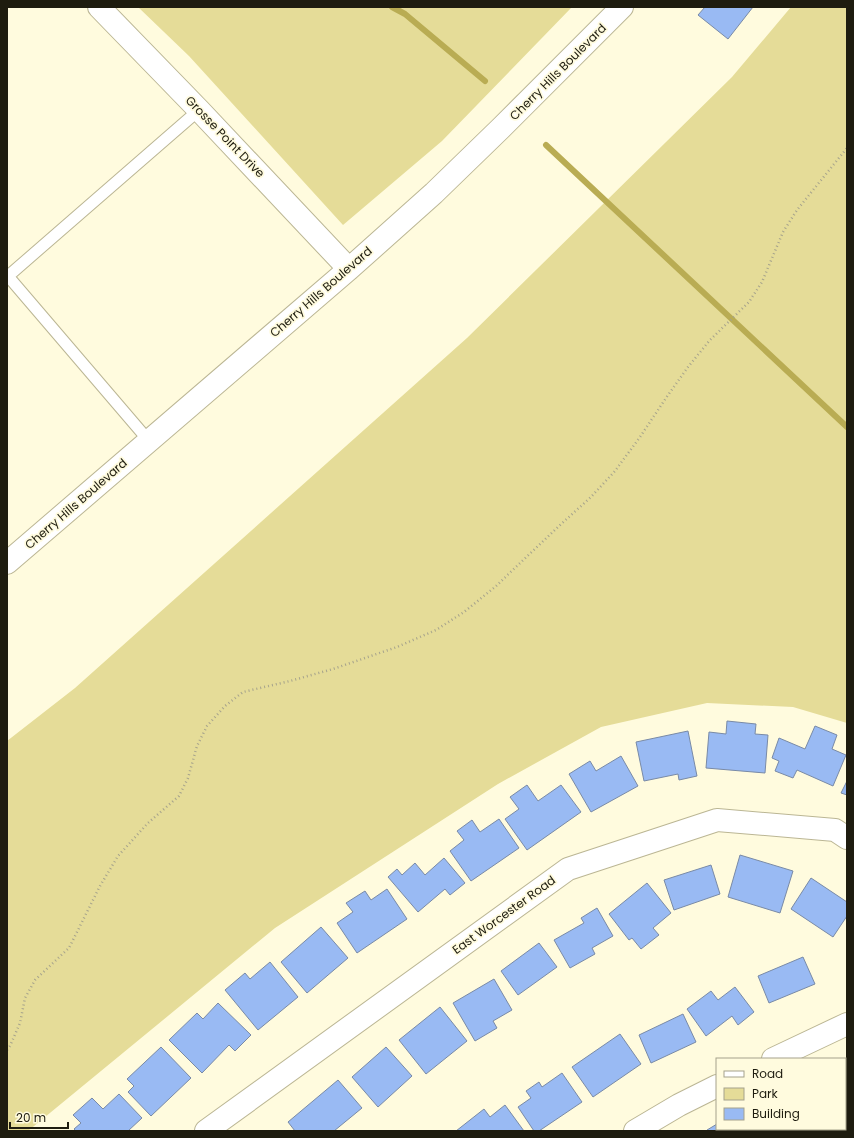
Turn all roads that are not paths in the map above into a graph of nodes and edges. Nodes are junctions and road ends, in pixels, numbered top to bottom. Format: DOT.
graph roads {
  1 [pos="99,7"];
  2 [pos="622,7"];
  3 [pos="199,110"];
  4 [pos="350,269"];
  5 [pos="7,276"];
  6 [pos="149,441"];
  7 [pos="7,563"];
  8 [pos="847,838"];
  9 [pos="847,1024"];
  10 [pos="776,1058"];
  11 [pos="716,1086"];
  12 [pos="206,1131"];
  13 [pos="635,1131"];
  1 -- 3 [label="street, Grosse Point Drive"];
  2 -- 4 [label="street, Cherry Hills Boulevard"];
  3 -- 4 [label="street, Grosse Point Drive"];
  3 -- 5 [label="lane"];
  4 -- 6 [label="street, Cherry Hills Boulevard"];
  5 -- 6 [label="lane"];
  6 -- 7 [label="street, Cherry Hills Boulevard"];
  8 -- 12 [label="street, East Worcester Road"];
  9 -- 10 [label="street"];
  11 -- 13 [label="street"];
}
